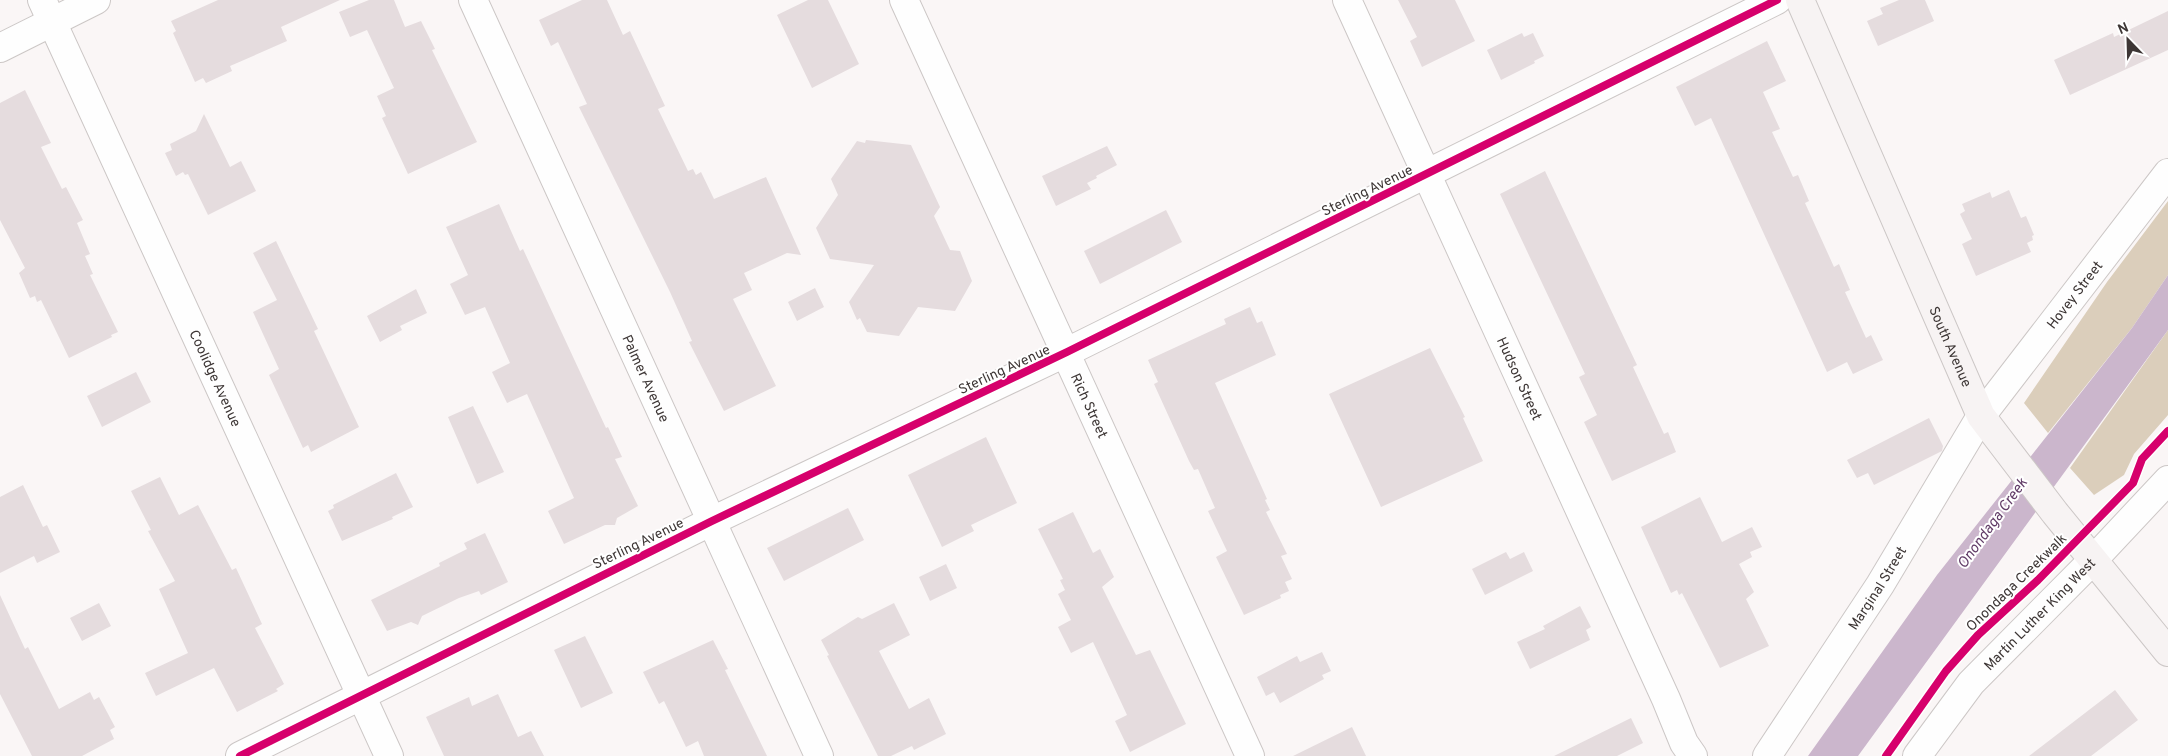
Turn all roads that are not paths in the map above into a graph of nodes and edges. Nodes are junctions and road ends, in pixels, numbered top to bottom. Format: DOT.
graph roads {
  1 [pos="96,0"];
  2 [pos="473,0"];
  3 [pos="904,0"];
  4 [pos="1347,0"];
  5 [pos="1777,0"];
  6 [pos="1800,0"];
  7 [pos="47,11"];
  8 [pos="0,48"];
  9 [pos="2168,173"];
  10 [pos="1428,174"];
  11 [pos="1067,352"];
  12 [pos="1981,416"];
  13 [pos="2168,480"];
  14 [pos="712,521"];
  15 [pos="2094,559"];
  16 [pos="2168,652"];
  17 [pos="361,694"];
  18 [pos="240,756"];
  19 [pos="389,756"];
  20 [pos="819,756"];
  21 [pos="1250,756"];
  22 [pos="1692,756"];
  23 [pos="1767,756"];
  24 [pos="1917,756"];
  1 -- 7 [label="street"];
  2 -- 14 [label="street, Palmer Avenue"];
  3 -- 11 [label="street, Rich Street"];
  4 -- 10 [label="street, Hudson Street"];
  5 -- 10 [label="street, Sterling Avenue"];
  6 -- 12 [label="main road, South Avenue"];
  7 -- 8 [label="street"];
  7 -- 17 [label="street, Coolidge Avenue"];
  9 -- 12 [label="street, Hovey Street"];
  10 -- 11 [label="street, Sterling Avenue"];
  10 -- 22 [label="street, Hudson Street"];
  11 -- 14 [label="street, Sterling Avenue"];
  11 -- 21 [label="street, Rich Street"];
  12 -- 15 [label="main road, South Avenue"];
  12 -- 23 [label="street, Marginal Street"];
  13 -- 15 [label="street, Martin Luther King West"];
  14 -- 17 [label="street, Sterling Avenue"];
  14 -- 20 [label="street, Palmer Avenue"];
  15 -- 16 [label="main road, South Avenue"];
  15 -- 24 [label="street, Martin Luther King West"];
  17 -- 18 [label="street, Sterling Avenue"];
  17 -- 19 [label="street, Coolidge Avenue"];
}
